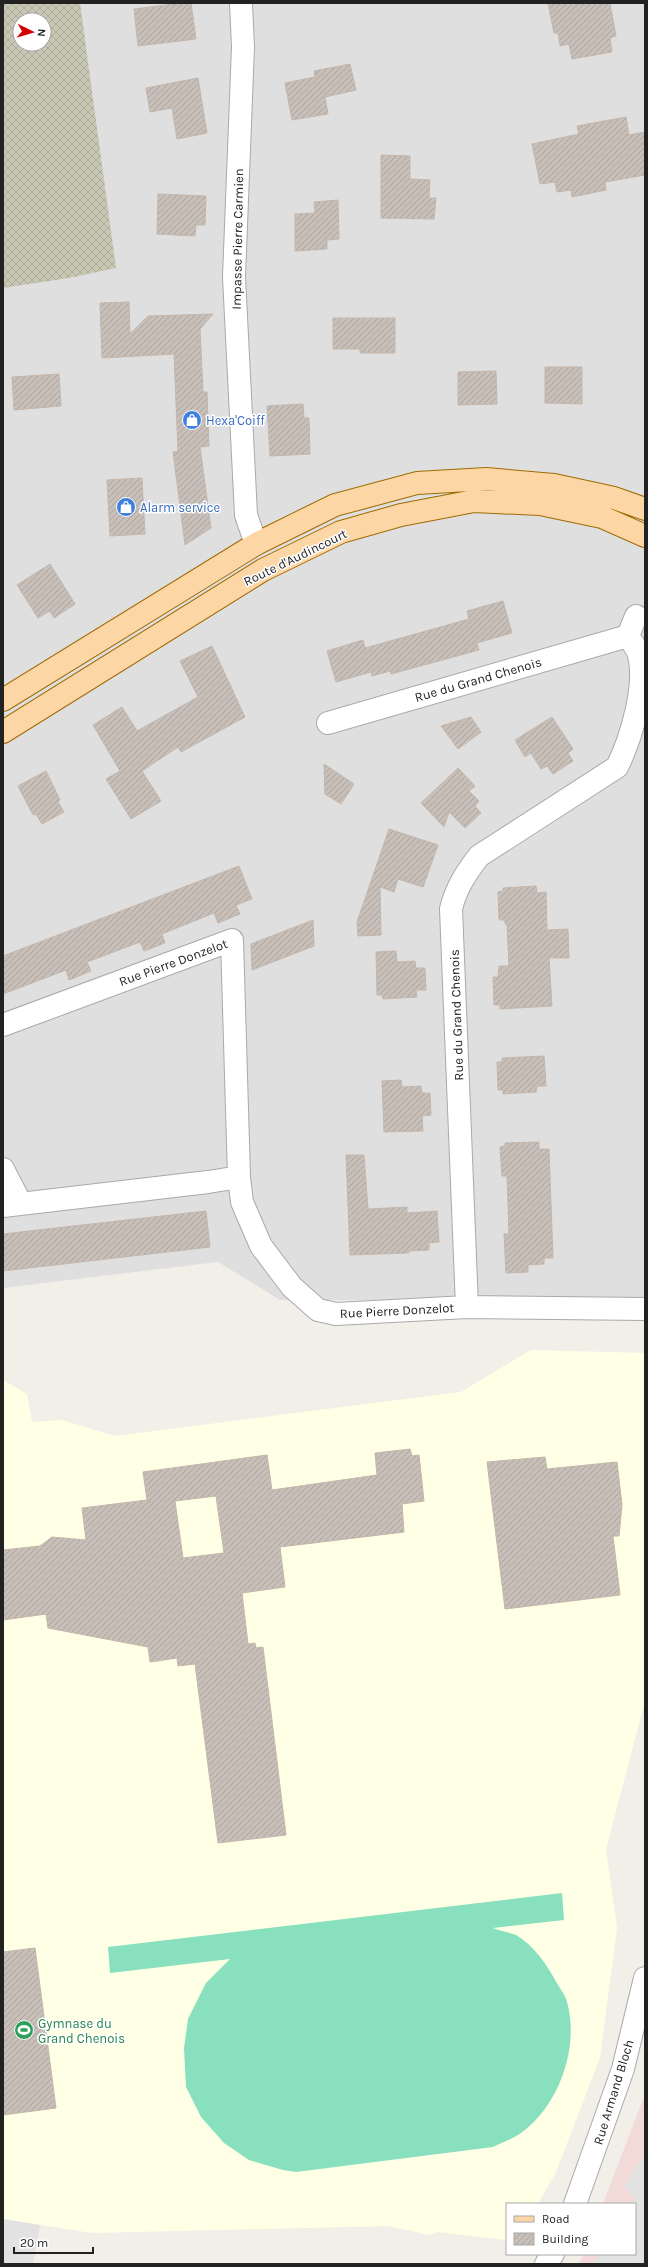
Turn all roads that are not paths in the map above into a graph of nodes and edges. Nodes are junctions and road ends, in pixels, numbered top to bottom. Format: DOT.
graph roads {
  1 [pos="242,3"];
  2 [pos="645,509"];
  3 [pos="645,536"];
  4 [pos="256,544"];
  5 [pos="636,616"];
  6 [pos="628,636"];
  7 [pos="3,700"];
  8 [pos="328,723"];
  9 [pos="3,732"];
  10 [pos="3,1025"];
  11 [pos="3,1170"];
  12 [pos="239,1177"];
  13 [pos="12,1205"];
  14 [pos="467,1306"];
  15 [pos="645,1309"];
  16 [pos="645,1978"];
  17 [pos="575,2203"];
  18 [pos="552,2255"];
  19 [pos="546,2264"];
  1 -- 4 [label="street, Impasse Pierre Carmien"];
  2 -- 4 [label="main road, Route d'Audincourt"];
  3 -- 9 [label="main road, Route d'Audincourt"];
  4 -- 7 [label="main road, Route d'Audincourt"];
  5 -- 6 [label="street"];
  6 -- 8 [label="street, Rue du Grand Chenois"];
  6 -- 14 [label="street, Rue du Grand Chenois"];
  10 -- 12 [label="street, Rue Pierre Donzelot"];
  11 -- 13 [label="street"];
  12 -- 13 [label="street"];
  12 -- 14 [label="street, Rue Pierre Donzelot"];
  14 -- 15 [label="street"];
  16 -- 17 [label="street, Rue Armand Bloch"];
  18 -- 19 [label="street"];
}
